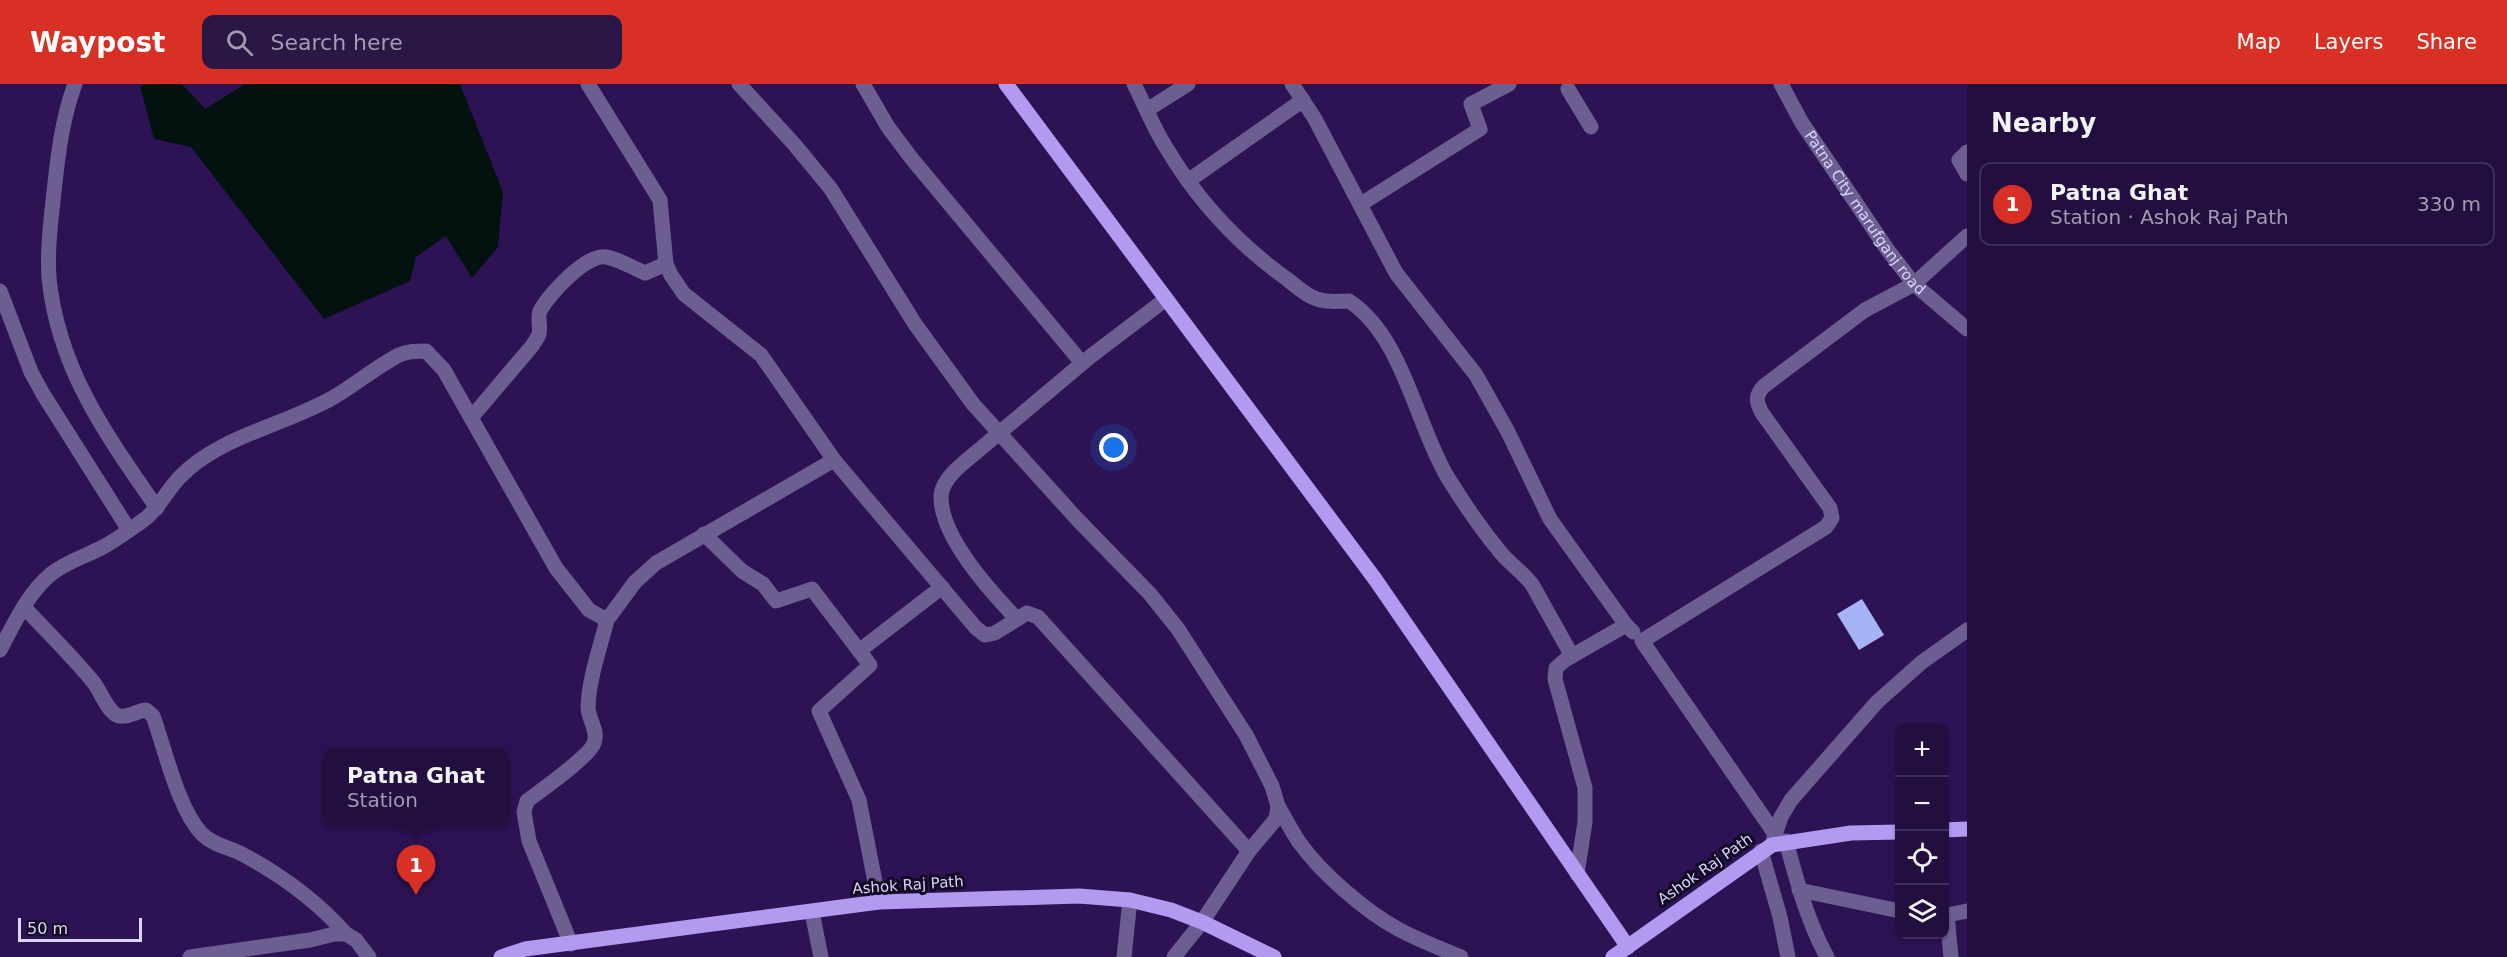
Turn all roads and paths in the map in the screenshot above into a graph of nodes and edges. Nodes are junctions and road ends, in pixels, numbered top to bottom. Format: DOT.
graph roads {
  1 [pos="75,84"];
  2 [pos="588,84"];
  3 [pos="739,84"];
  4 [pos="863,84"];
  5 [pos="1006,84"];
  6 [pos="1134,84"];
  7 [pos="1188,84"];
  8 [pos="1292,84"];
  9 [pos="1509,84"];
  10 [pos="1781,84"];
  11 [pos="1569,86"];
  12 [pos="1304,100"];
  13 [pos="1147,110"];
  14 [pos="1591,127"];
  15 [pos="1967,152"];
  16 [pos="1967,174"];
  17 [pos="1188,181"];
  18 [pos="1361,204"];
  19 [pos="1967,236"];
  20 [pos="666,264"];
  21 [pos="1914,284"];
  22 [pos="0,291"];
  23 [pos="1166,299"];
  24 [pos="1967,329"];
  25 [pos="1082,363"];
  26 [pos="471,418"];
  27 [pos="1000,433"];
  28 [pos="834,460"];
  29 [pos="157,508"];
  30 [pos="129,530"];
  31 [pos="704,534"];
  32 [pos="942,587"];
  33 [pos="24,607"];
  34 [pos="1016,618"];
  35 [pos="607,620"];
  36 [pos="1626,625"];
  37 [pos="1967,630"];
  38 [pos="1642,641"];
  39 [pos="0,650"];
  40 [pos="860,651"];
  41 [pos="1572,656"];
  42 [pos="1278,806"];
  43 [pos="1967,829"];
  44 [pos="1949,830"];
  45 [pos="1895,832"];
  46 [pos="1773,843"];
  47 [pos="1249,851"];
  48 [pos="1577,873"];
  49 [pos="1799,890"];
  50 [pos="1130,900"];
  51 [pos="879,902"];
  52 [pos="1895,910"];
  53 [pos="1967,911"];
  54 [pos="812,912"];
  55 [pos="1949,914"];
  56 [pos="1202,922"];
  57 [pos="346,934"];
  58 [pos="1949,939"];
  59 [pos="571,944"];
  60 [pos="1628,947"];
  61 [pos="190,957"];
  62 [pos="369,957"];
  63 [pos="501,957"];
  64 [pos="821,957"];
  65 [pos="1124,957"];
  66 [pos="1174,957"];
  67 [pos="1274,957"];
  68 [pos="1461,957"];
  69 [pos="1613,957"];
  70 [pos="1788,957"];
  71 [pos="1827,957"];
  72 [pos="1951,957"];
  1 -- 29 [label="street"];
  2 -- 20 [label="street"];
  3 -- 27 [label="street"];
  4 -- 25 [label="street"];
  5 -- 23 [label="main road"];
  6 -- 13 [label="street"];
  7 -- 13 [label="street"];
  8 -- 12 [label="street"];
  9 -- 18 [label="street"];
  10 -- 21 [label="street, Patna City marufganj road"];
  11 -- 14 [label="street"];
  12 -- 17 [label="street"];
  12 -- 18 [label="street"];
  13 -- 17 [label="street"];
  15 -- 16 [label="street"];
  17 -- 41 [label="street"];
  18 -- 36 [label="street"];
  19 -- 21 [label="street"];
  20 -- 26 [label="street"];
  20 -- 28 [label="street"];
  21 -- 24 [label="street, Patna City marufganj road"];
  21 -- 38 [label="street"];
  22 -- 30 [label="street"];
  23 -- 25 [label="street"];
  23 -- 48 [label="main road"];
  25 -- 27 [label="street"];
  26 -- 29 [label="street"];
  26 -- 35 [label="street"];
  27 -- 34 [label="street"];
  27 -- 42 [label="street"];
  28 -- 31 [label="street"];
  28 -- 32 [label="street"];
  29 -- 30 [label="street"];
  30 -- 33 [label="street"];
  31 -- 35 [label="street"];
  31 -- 40 [label="street"];
  32 -- 34 [label="street"];
  32 -- 40 [label="street"];
  33 -- 39 [label="street"];
  33 -- 57 [label="street"];
  34 -- 47 [label="street"];
  35 -- 59 [label="street"];
  36 -- 38 [label="street"];
  36 -- 41 [label="street"];
  37 -- 46 [label="street"];
  38 -- 46 [label="street"];
  40 -- 51 [label="street"];
  41 -- 48 [label="street"];
  42 -- 47 [label="street"];
  42 -- 68 [label="street"];
  43 -- 44 [label="main road"];
  45 -- 46 [label="main road, Ashok Raj Path"];
  46 -- 49 [label="street"];
  46 -- 60 [label="main road, Ashok Raj Path"];
  46 -- 70 [label="street"];
  47 -- 56 [label="street"];
  48 -- 60 [label="main road"];
  49 -- 52 [label="street"];
  49 -- 71 [label="street"];
  50 -- 51 [label="main road, Ashok Raj Path"];
  50 -- 56 [label="main road, Ashok Raj Path"];
  50 -- 65 [label="street"];
  51 -- 54 [label="main road, Ashok Raj Path"];
  53 -- 55 [label="street"];
  54 -- 59 [label="main road, Ashok Raj Path"];
  54 -- 64 [label="street"];
  56 -- 66 [label="street"];
  56 -- 67 [label="main road, Ashok Raj Path"];
  57 -- 61 [label="street"];
  57 -- 62 [label="street"];
  58 -- 72 [label="street"];
  59 -- 63 [label="main road, Ashok Raj Path"];
  60 -- 69 [label="main road, Ashok Raj Path"];
}
